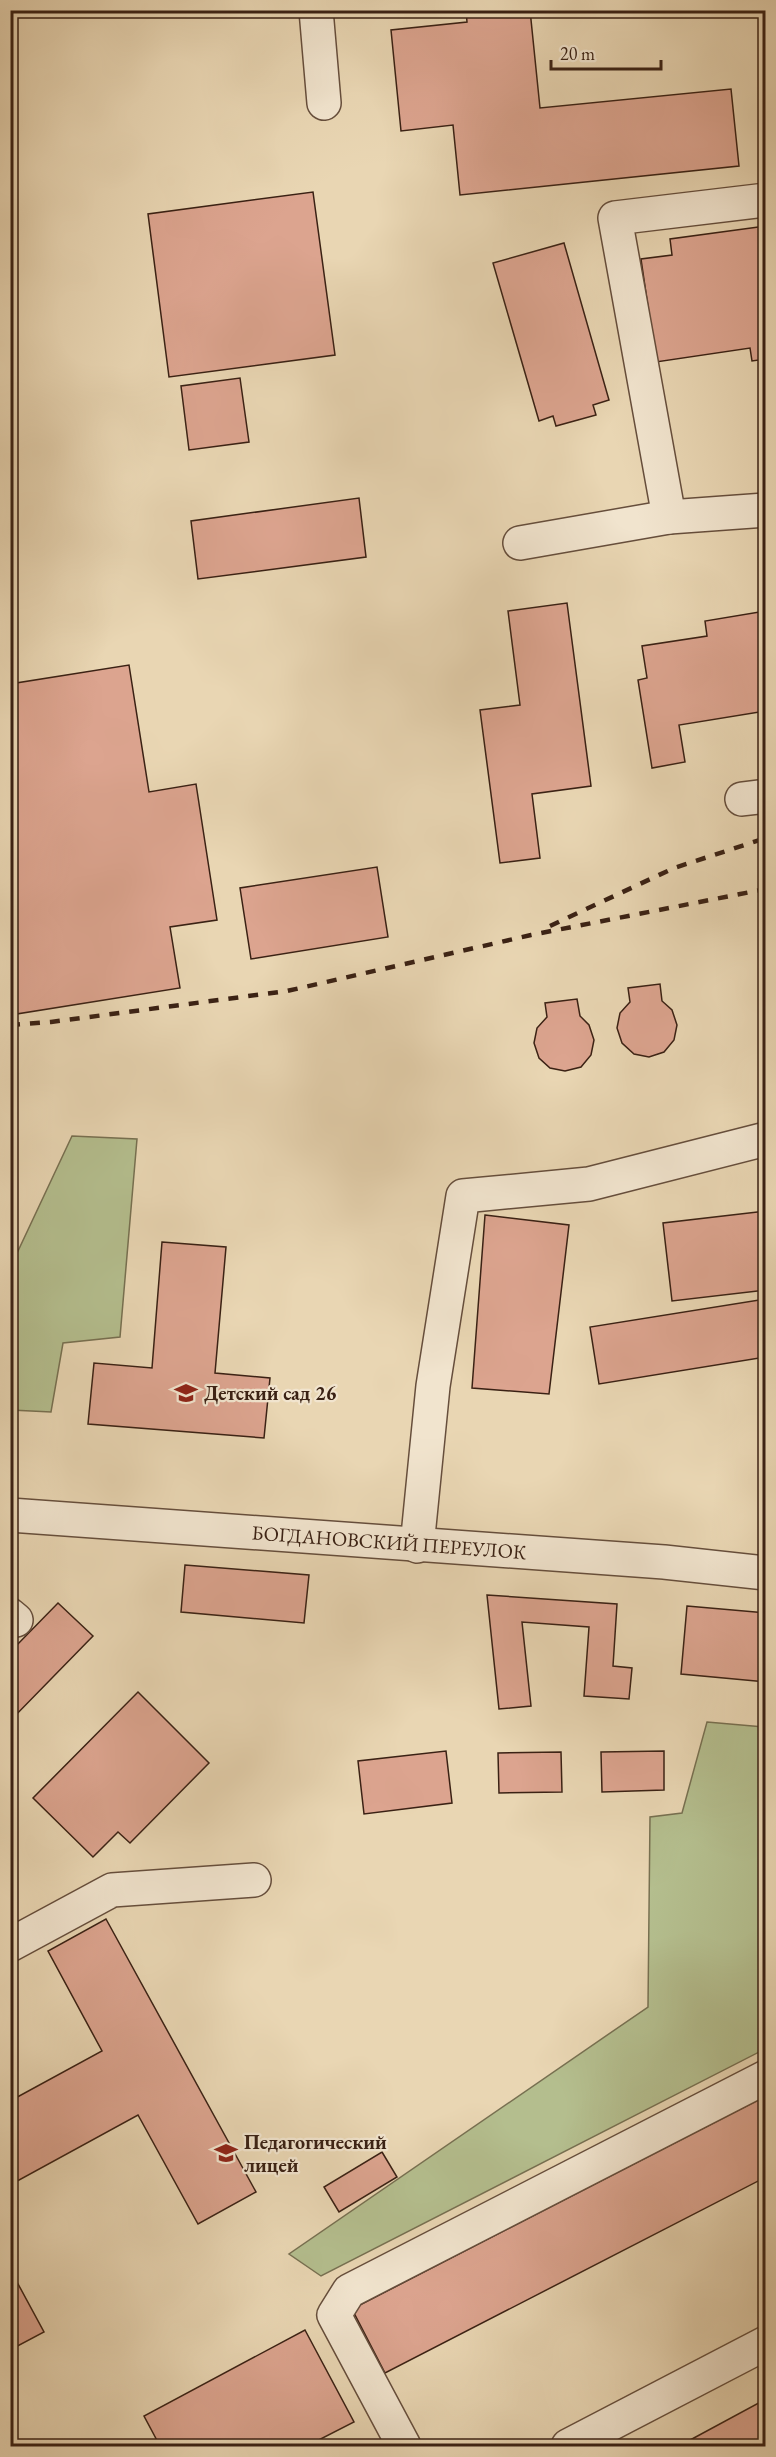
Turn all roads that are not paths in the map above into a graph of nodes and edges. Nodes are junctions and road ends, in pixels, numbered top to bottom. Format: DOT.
graph roads {
  1 [pos="316,10"];
  2 [pos="324,103"];
  3 [pos="765,200"];
  4 [pos="765,510"];
  5 [pos="669,517"];
  6 [pos="520,543"];
  7 [pos="765,1139"];
  8 [pos="10,1515"];
  9 [pos="417,1546"];
  10 [pos="765,1574"];
  11 [pos="254,1880"];
  12 [pos="10,1945"];
  13 [pos="765,2077"];
  14 [pos="765,2343"];
  15 [pos="404,2446"];
  16 [pos="568,2446"];
  1 -- 2 [label="street"];
  3 -- 5 [label="street"];
  4 -- 5 [label="street"];
  5 -- 6 [label="street"];
  7 -- 9 [label="street"];
  8 -- 9 [label="street, БОГДАНОВСКИЙ ПЕРЕУЛОК"];
  9 -- 10 [label="street, БОГДАНОВСКИЙ ПЕРЕУЛОК"];
  11 -- 12 [label="street"];
  13 -- 15 [label="street"];
  14 -- 16 [label="street"];
}
